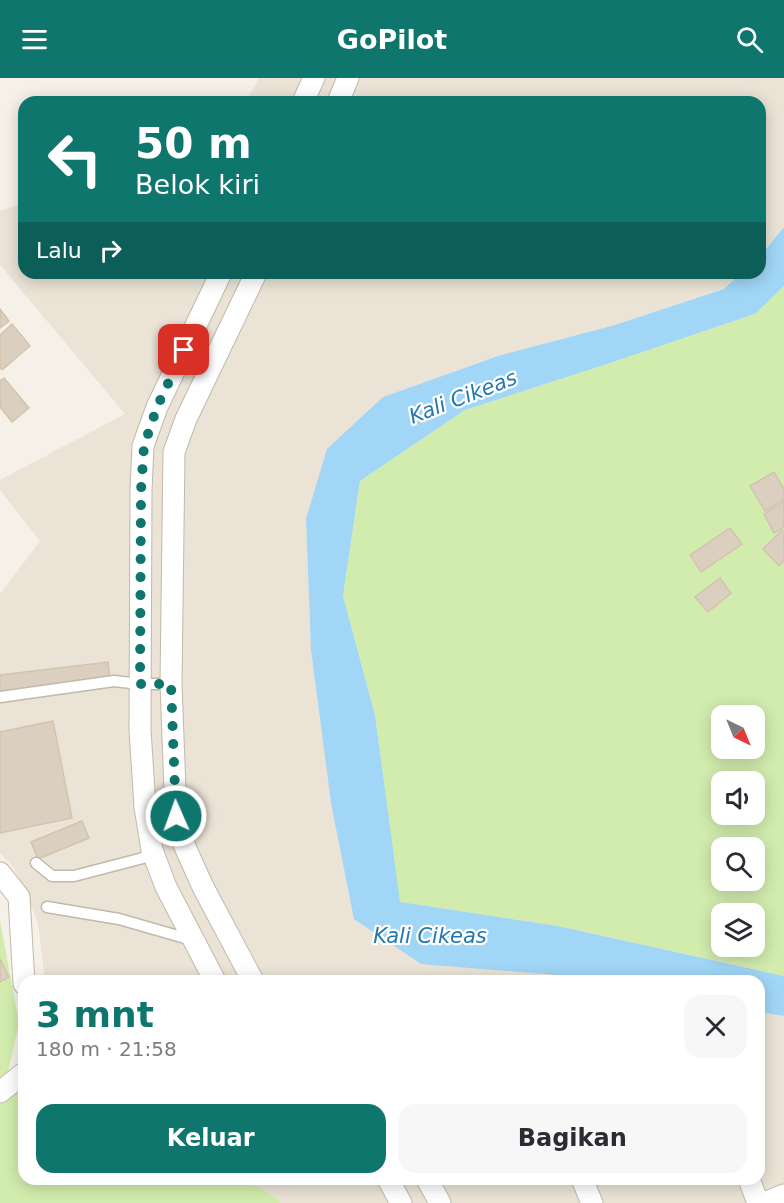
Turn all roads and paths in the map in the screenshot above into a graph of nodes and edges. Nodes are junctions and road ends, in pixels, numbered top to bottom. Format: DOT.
graph roads {
  1 [pos="314,78"];
  2 [pos="348,78"];
  3 [pos="306,96"];
  4 [pos="340,96"];
  5 [pos="218,279"];
  6 [pos="253,279"];
  7 [pos="140,684"];
  8 [pos="171,684"];
  9 [pos="0,697"];
  10 [pos="152,850"];
  11 [pos="36,863"];
  12 [pos="0,873"];
  13 [pos="47,907"];
  14 [pos="192,940"];
  15 [pos="23,975"];
  16 [pos="212,975"];
  17 [pos="250,975"];
  18 [pos="18,1078"];
  19 [pos="0,1092"];
  20 [pos="391,1185"];
  21 [pos="430,1185"];
  22 [pos="584,1185"];
  23 [pos="751,1185"];
  24 [pos="784,1195"];
  25 [pos="401,1203"];
  26 [pos="440,1203"];
  27 [pos="592,1203"];
  28 [pos="758,1203"];
  29 [pos="764,1203"];
  1 -- 3 [label="street"];
  2 -- 4 [label="street"];
  5 -- 7 [label="street"];
  6 -- 8 [label="street"];
  7 -- 8 [label="lane"];
  7 -- 9 [label="lane"];
  7 -- 10 [label="street"];
  8 -- 17 [label="street"];
  10 -- 11 [label="lane"];
  10 -- 14 [label="street"];
  12 -- 15 [label="street"];
  13 -- 14 [label="lane"];
  14 -- 16 [label="street"];
  18 -- 19 [label="street"];
  20 -- 25 [label="street"];
  21 -- 26 [label="street"];
  22 -- 27 [label="street"];
  23 -- 28 [label="street"];
  24 -- 29 [label="street"];
}
